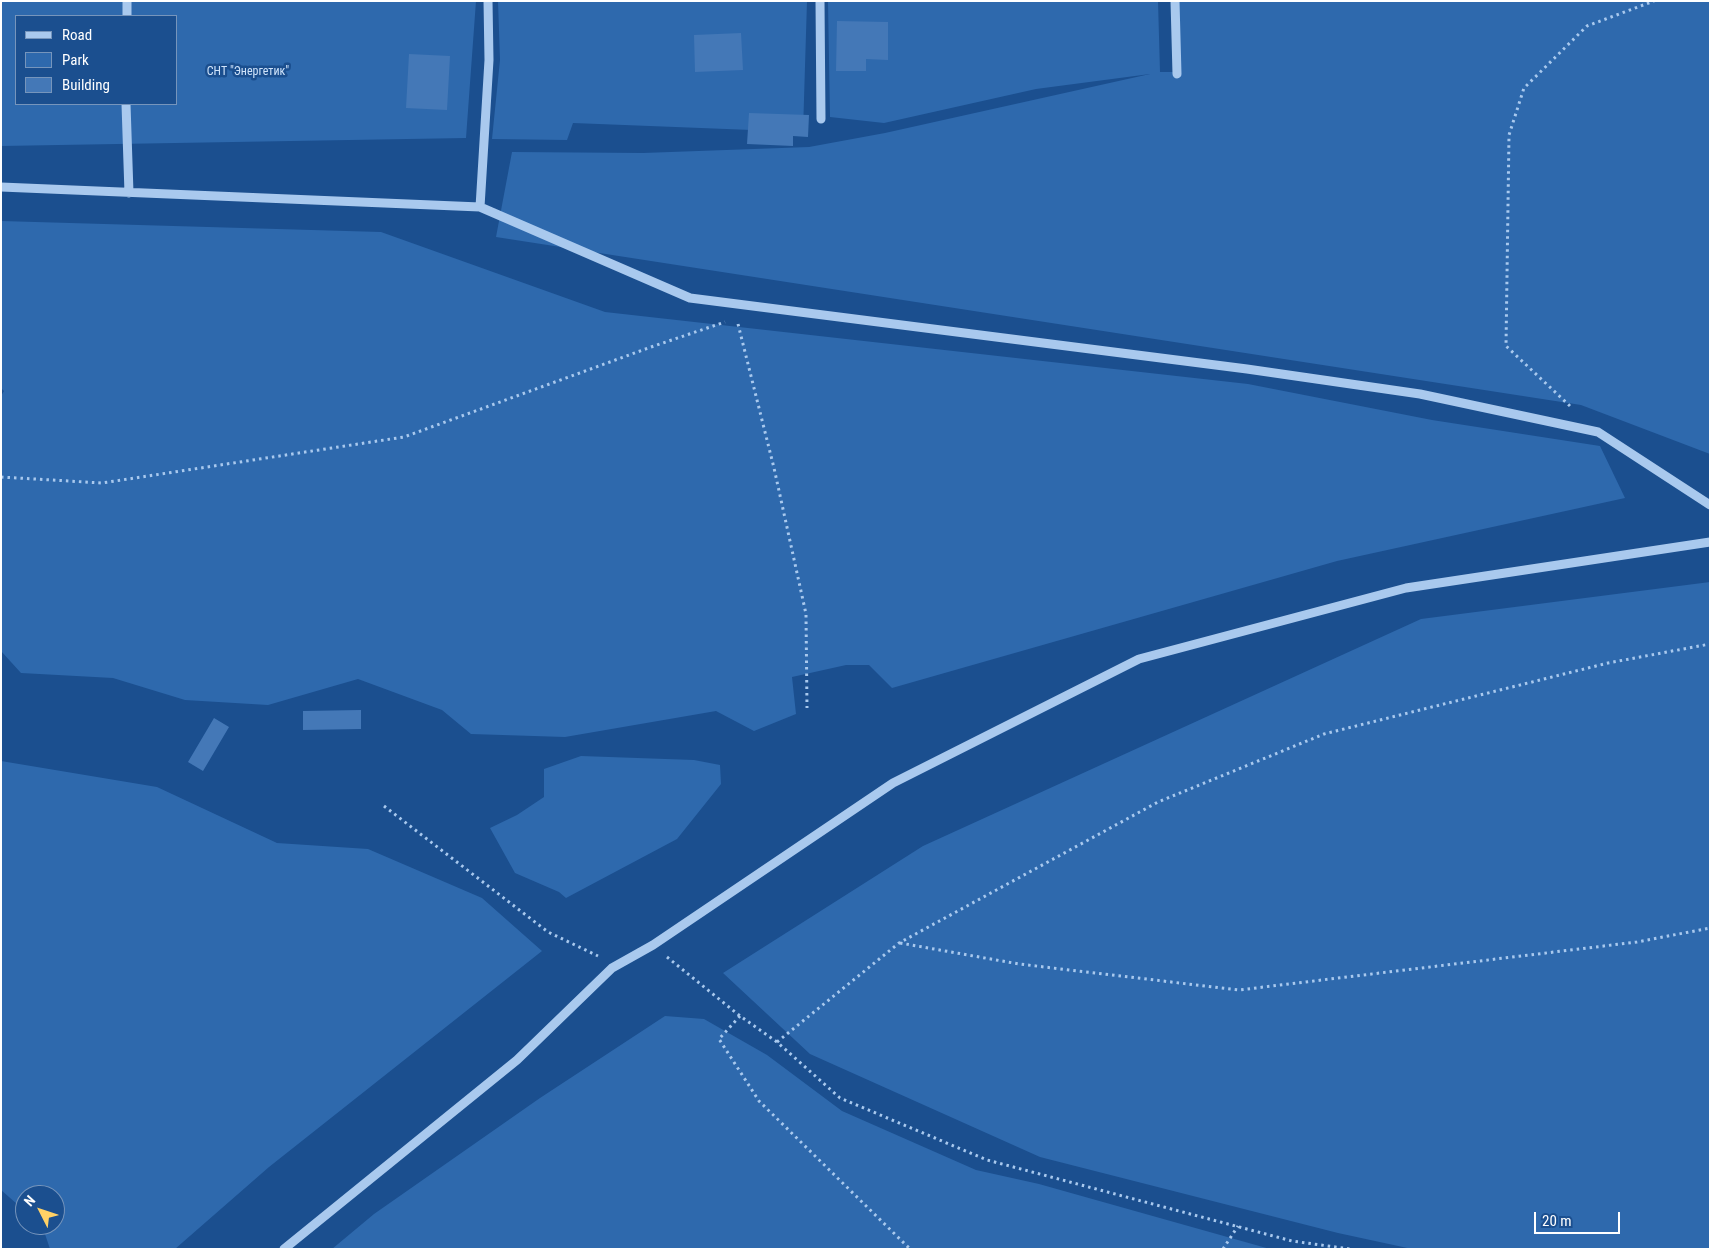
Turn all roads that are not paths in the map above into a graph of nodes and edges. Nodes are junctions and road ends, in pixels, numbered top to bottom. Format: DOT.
graph roads {
  1 [pos="127,1"];
  2 [pos="488,1"];
  3 [pos="820,1"];
  4 [pos="1176,1"];
  5 [pos="127,15"];
  6 [pos="1177,74"];
  7 [pos="126,105"];
  8 [pos="821,119"];
  9 [pos="1,187"];
  10 [pos="128,193"];
  11 [pos="480,207"];
  12 [pos="1710,505"];
  13 [pos="1710,542"];
  14 [pos="284,1249"];
  1 -- 5 [label="street"];
  2 -- 11 [label="street"];
  3 -- 8 [label="street"];
  4 -- 6 [label="street"];
  7 -- 10 [label="street"];
  9 -- 10 [label="street"];
  10 -- 11 [label="street"];
  11 -- 12 [label="street"];
  13 -- 14 [label="street"];
}
